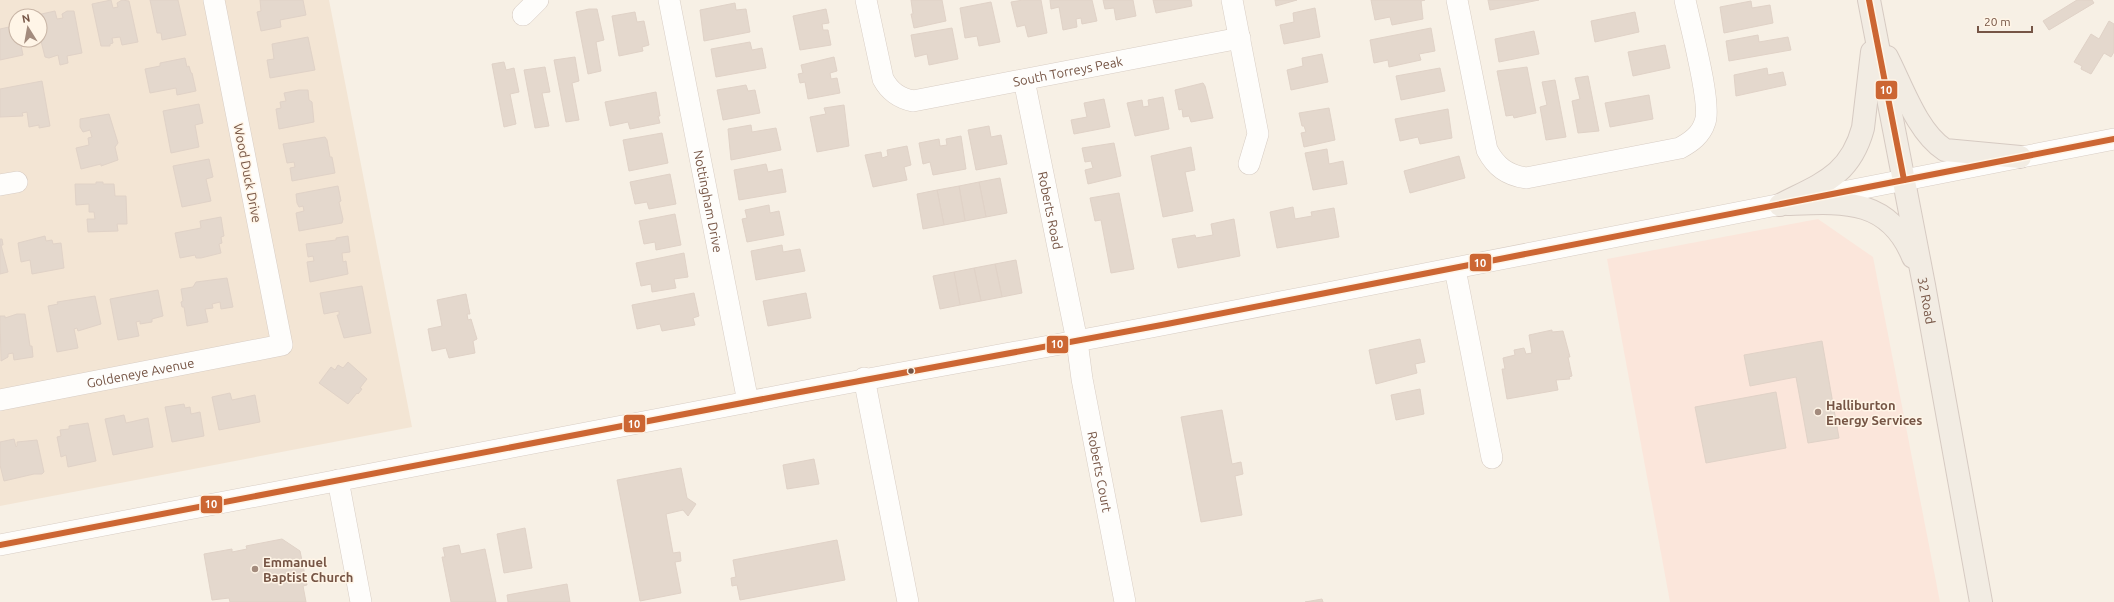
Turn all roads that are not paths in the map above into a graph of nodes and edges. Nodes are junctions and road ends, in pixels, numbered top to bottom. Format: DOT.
graph roads {
  1 [pos="214,0"];
  2 [pos="538,0"];
  3 [pos="669,0"];
  4 [pos="866,0"];
  5 [pos="1232,0"];
  6 [pos="1457,0"];
  7 [pos="1686,0"];
  8 [pos="1869,0"];
  9 [pos="523,15"];
  10 [pos="1875,32"];
  11 [pos="1240,38"];
  12 [pos="1024,80"];
  13 [pos="2114,139"];
  14 [pos="2020,157"];
  15 [pos="1249,164"];
  16 [pos="1904,180"];
  17 [pos="1780,205"];
  18 [pos="1455,269"];
  19 [pos="1924,285"];
  20 [pos="1077,341"];
  21 [pos="282,345"];
  22 [pos="864,378"];
  23 [pos="0,400"];
  24 [pos="748,402"];
  25 [pos="1492,458"];
  26 [pos="338,480"];
  27 [pos="0,545"];
  28 [pos="362,602"];
  29 [pos="908,602"];
  30 [pos="1125,602"];
  31 [pos="1981,602"];
  1 -- 21 [label="street, Wood Duck Drive"];
  2 -- 9 [label="street"];
  3 -- 24 [label="street, Nottingham Drive"];
  4 -- 12 [label="street, South Torreys Peak"];
  5 -- 11 [label="street"];
  6 -- 7 [label="street"];
  8 -- 10 [label="main road, 32 Road"];
  10 -- 14 [label="main road"];
  10 -- 16 [label="main road, 32 Road"];
  10 -- 17 [label="main road"];
  11 -- 12 [label="street, South Torreys Peak"];
  11 -- 15 [label="street"];
  12 -- 20 [label="street, Roberts Road"];
  13 -- 14 [label="street"];
  14 -- 16 [label="street"];
  16 -- 17 [label="street"];
  16 -- 19 [label="main road, 32 Road"];
  17 -- 18 [label="street"];
  17 -- 19 [label="main road"];
  18 -- 20 [label="street"];
  18 -- 25 [label="street"];
  19 -- 31 [label="main road, 32 Road"];
  20 -- 22 [label="street"];
  20 -- 30 [label="street, Roberts Court"];
  21 -- 23 [label="street, Goldeneye Avenue"];
  22 -- 24 [label="street"];
  22 -- 29 [label="street"];
  24 -- 26 [label="street"];
  26 -- 27 [label="street"];
  26 -- 28 [label="street"];
}
